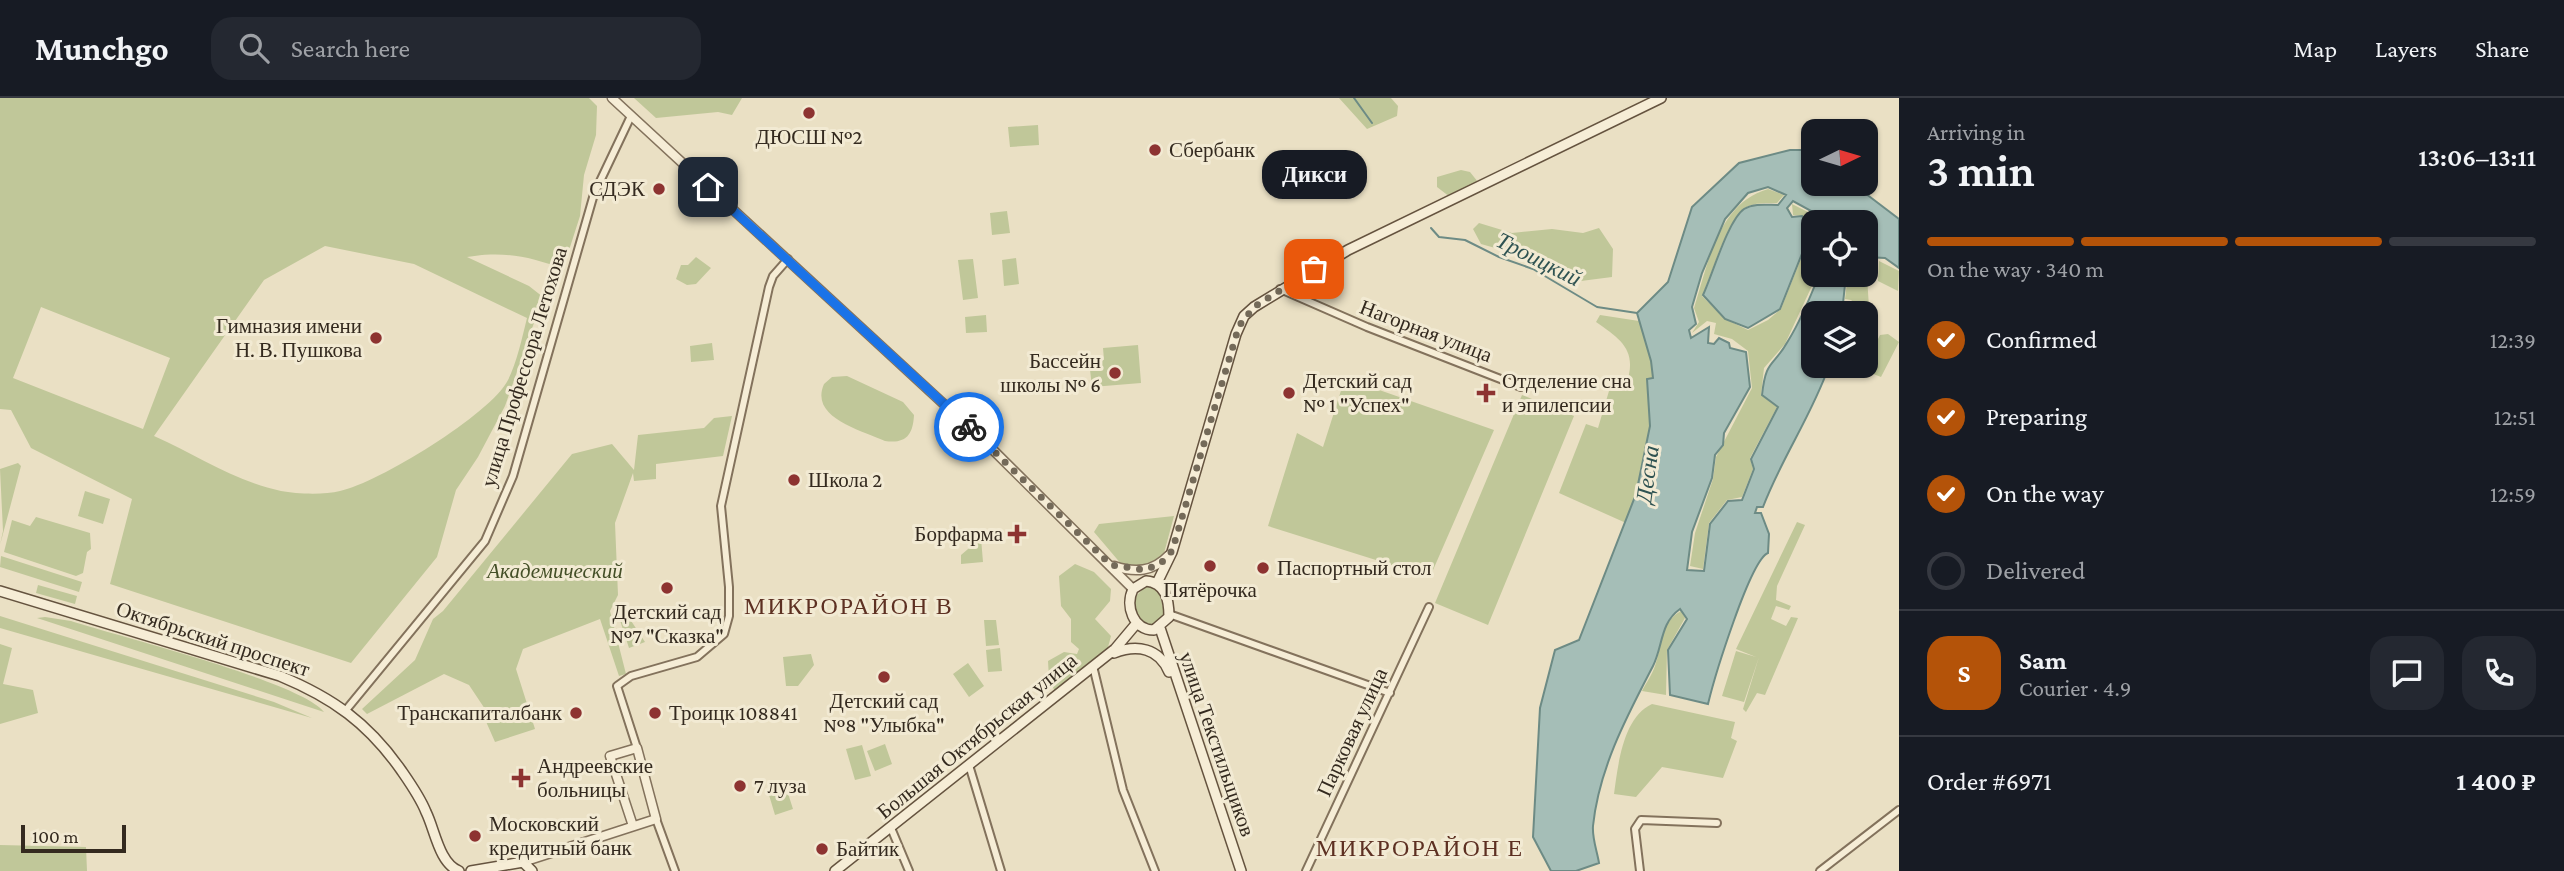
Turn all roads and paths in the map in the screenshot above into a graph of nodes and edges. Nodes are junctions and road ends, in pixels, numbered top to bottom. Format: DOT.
graph roads {
  1 [pos="612,98"];
  2 [pos="1661,98"];
  3 [pos="631,116"];
  4 [pos="789,259"];
  5 [pos="1279,289"];
  6 [pos="1521,387"];
  7 [pos="1172,551"];
  8 [pos="1111,565"];
  9 [pos="1157,583"];
  10 [pos="1133,589"];
  11 [pos="0,591"];
  12 [pos="1429,607"];
  13 [pos="1169,614"];
  14 [pos="1136,624"];
  15 [pos="1160,628"];
  16 [pos="1106,656"];
  17 [pos="1093,666"];
  18 [pos="1390,693"];
  19 [pos="1182,695"];
  20 [pos="346,710"];
  21 [pos="636,748"];
  22 [pos="969,765"];
  23 [pos="1899,810"];
  24 [pos="656,819"];
  25 [pos="1717,823"];
  26 [pos="633,826"];
  27 [pos="891,828"];
  28 [pos="523,862"];
  29 [pos="456,870"];
  30 [pos="471,871"];
  31 [pos="533,871"];
  32 [pos="675,871"];
  33 [pos="835,871"];
  34 [pos="909,871"];
  35 [pos="1001,871"];
  36 [pos="1155,871"];
  37 [pos="1241,871"];
  38 [pos="1306,871"];
  39 [pos="1640,871"];
  40 [pos="1820,871"];
  1 -- 3 [label="street"];
  2 -- 5 [label="main road"];
  3 -- 4 [label="street"];
  3 -- 20 [label="street, улица Профессора Летохова"];
  4 -- 8 [label="street"];
  4 -- 21 [label="street"];
  5 -- 6 [label="street, Нагорная улица"];
  5 -- 7 [label="main road"];
  7 -- 8 [label="street"];
  7 -- 9 [label="main road"];
  8 -- 10 [label="street"];
  9 -- 10 [label="main road"];
  9 -- 13 [label="main road"];
  10 -- 14 [label="main road"];
  11 -- 20 [label="main road, Октябрьский проспект"];
  12 -- 18 [label="street, Парковая улица"];
  13 -- 15 [label="main road"];
  13 -- 18 [label="street"];
  14 -- 15 [label="main road"];
  14 -- 16 [label="main road, Большая Октябрьская улица"];
  15 -- 19 [label="main road, улица Текстильщиков"];
  16 -- 17 [label="main road, Большая Октябрьская улица"];
  16 -- 19 [label="main road"];
  17 -- 22 [label="main road, Большая Октябрьская улица"];
  17 -- 36 [label="street"];
  18 -- 38 [label="street, Парковая улица"];
  19 -- 37 [label="main road, улица Текстильщиков"];
  20 -- 29 [label="main road, Октябрьский проспект"];
  21 -- 24 [label="street"];
  21 -- 26 [label="street"];
  22 -- 27 [label="main road, Большая Октябрьская улица"];
  22 -- 35 [label="street"];
  23 -- 40 [label="street"];
  24 -- 26 [label="street"];
  24 -- 32 [label="street"];
  25 -- 39 [label="street"];
  26 -- 28 [label="street"];
  27 -- 33 [label="main road, Большая Октябрьская улица"];
  27 -- 34 [label="street"];
  28 -- 30 [label="main road"];
  28 -- 31 [label="main road"];
}
